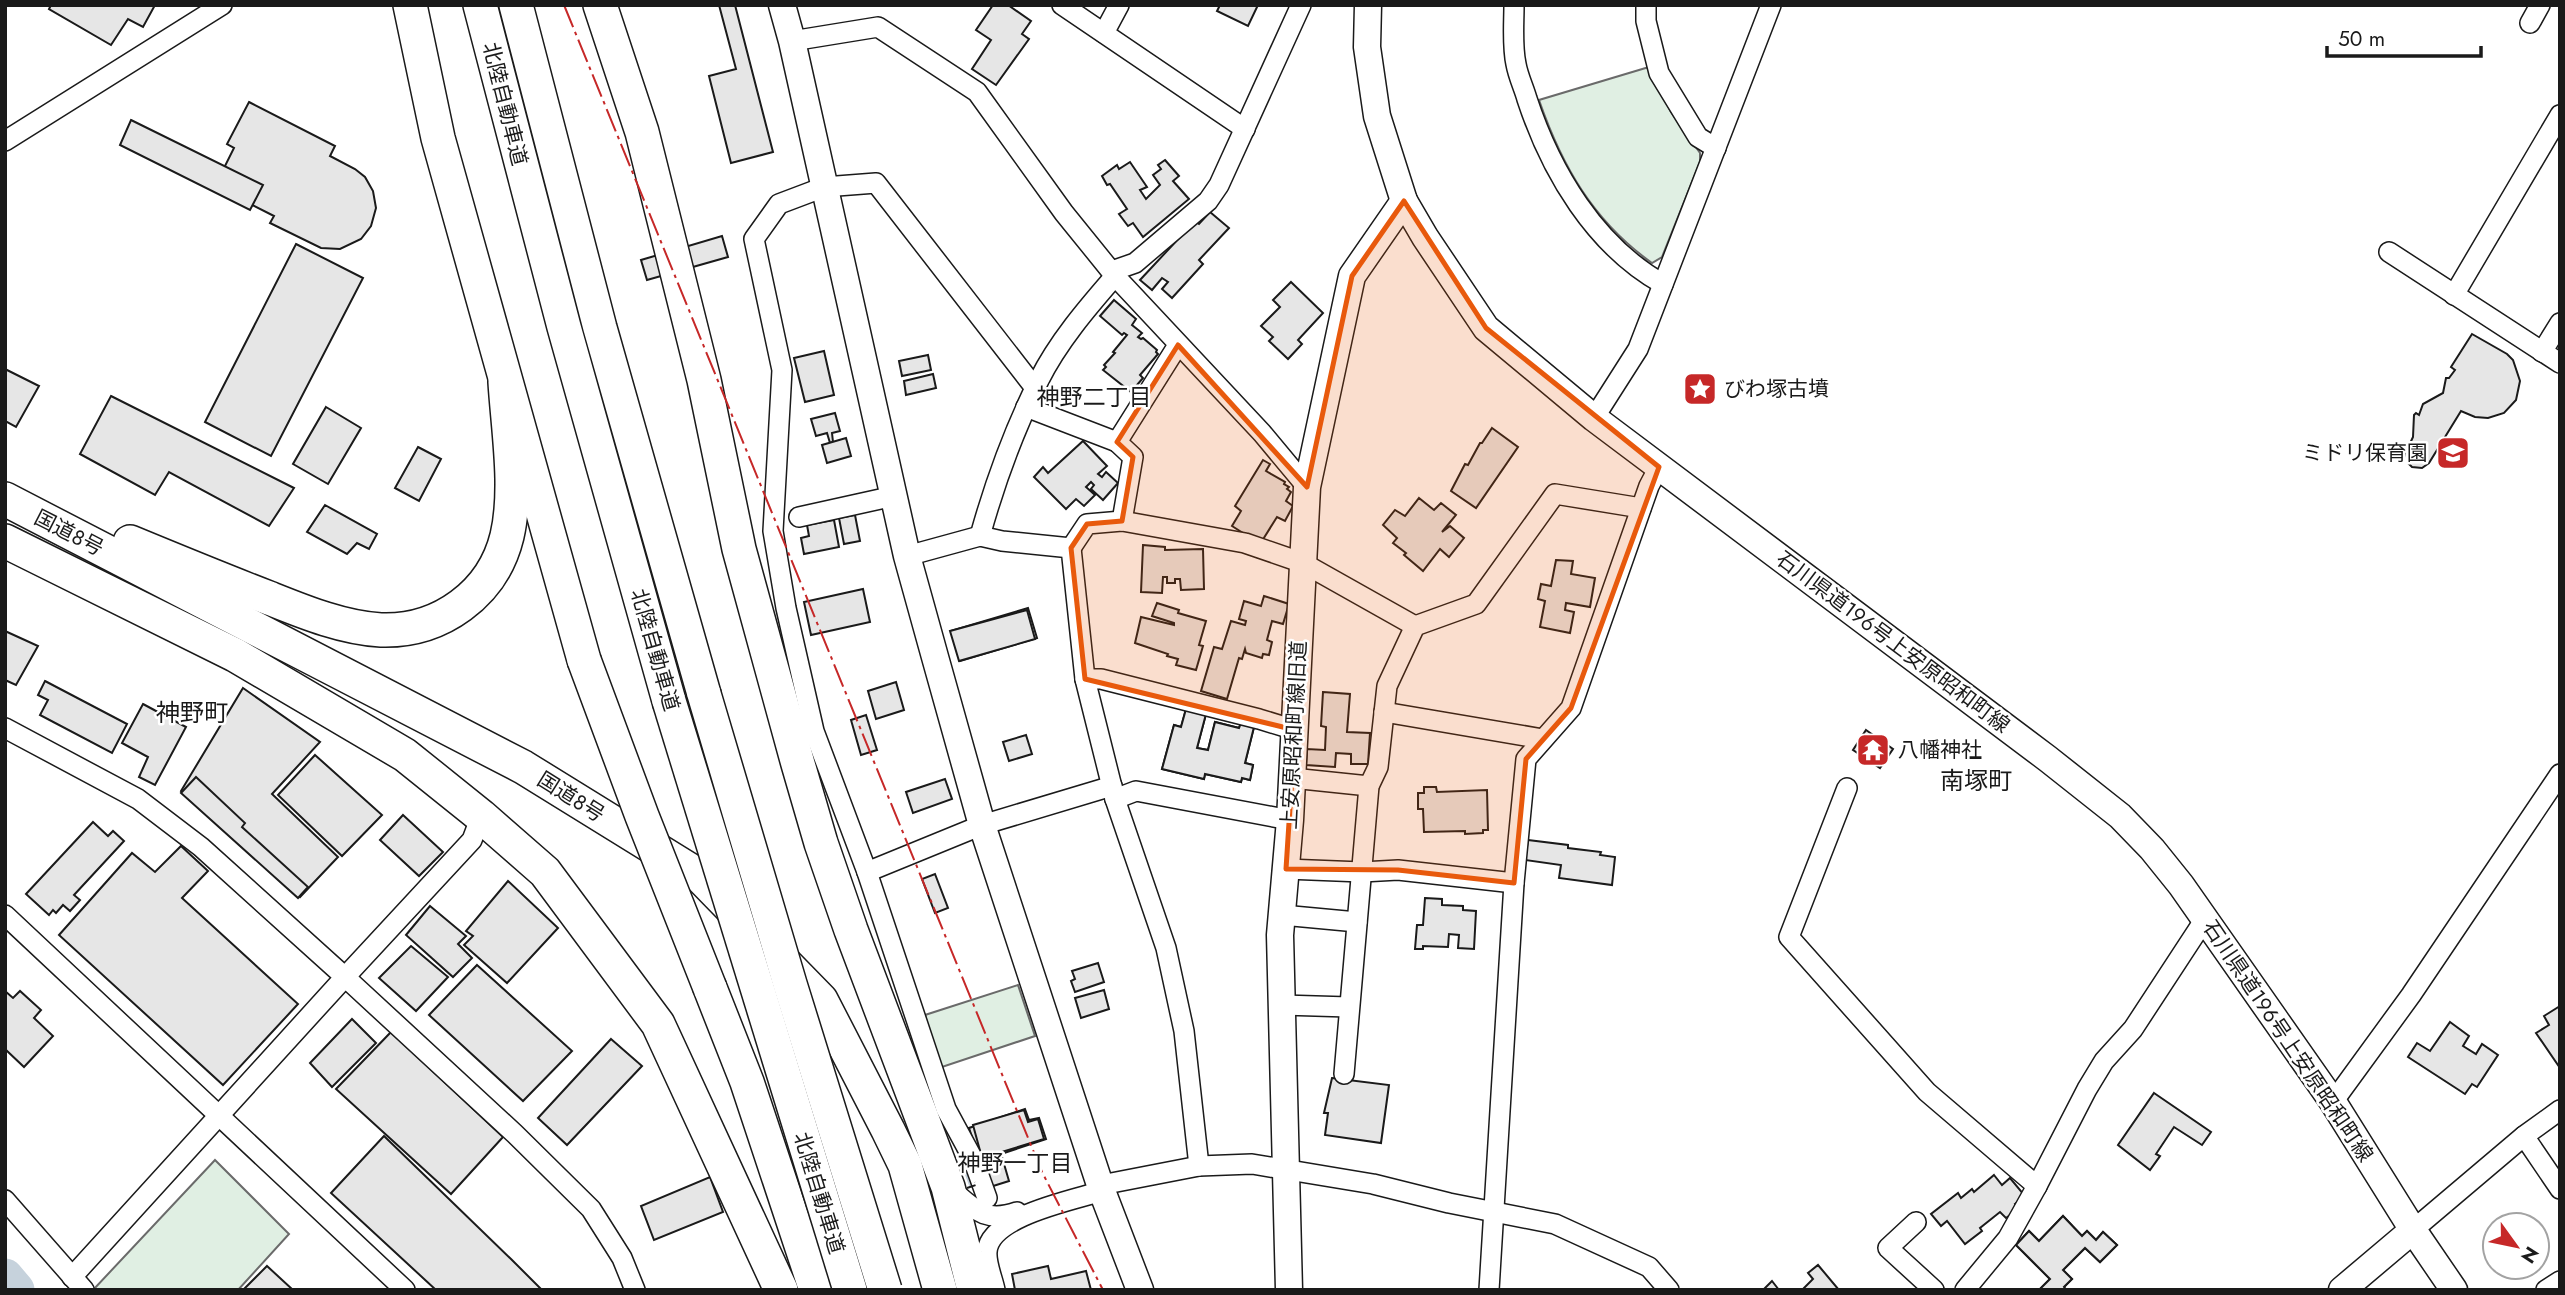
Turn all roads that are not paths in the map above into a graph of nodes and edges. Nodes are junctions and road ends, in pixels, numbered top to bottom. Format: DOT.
graph roads {
  1 [pos="222,5"];
  2 [pos="410,5"];
  3 [pos="480,5"];
  4 [pos="516,5"];
  5 [pos="600,5"];
  6 [pos="782,5"];
  7 [pos="1062,5"];
  8 [pos="1119,5"];
  9 [pos="1301,5"];
  10 [pos="1368,5"];
  11 [pos="1514,5"];
  12 [pos="1646,5"];
  13 [pos="1772,5"];
  14 [pos="2540,5"];
  15 [pos="2530,23"];
  16 [pos="1104,33"];
  17 [pos="792,41"];
  18 [pos="2560,115"];
  19 [pos="1245,129"];
  20 [pos="5,141"];
  21 [pos="1716,148"];
  22 [pos="824,187"];
  23 [pos="1404,201"];
  24 [pos="2389,253"];
  25 [pos="1114,274"];
  26 [pos="1663,284"];
  27 [pos="2454,295"];
  28 [pos="2560,323"];
  29 [pos="1178,345"];
  30 [pos="2542,352"];
  31 [pos="2560,363"];
  32 [pos="505,382"];
  33 [pos="1035,388"];
  34 [pos="1026,407"];
  35 [pos="1594,418"];
  36 [pos="1117,442"];
  37 [pos="1659,467"];
  38 [pos="1307,487"];
  39 [pos="5,491"];
  40 [pos="894,496"];
  41 [pos="5,499"];
  42 [pos="1641,508"];
  43 [pos="799,517"];
  44 [pos="1122,521"];
  45 [pos="980,536"];
  46 [pos="5,541"];
  47 [pos="1071,548"];
  48 [pos="908,556"];
  49 [pos="1303,563"];
  50 [pos="1415,626"];
  51 [pos="1085,679"];
  52 [pos="1384,712"];
  53 [pos="5,728"];
  54 [pos="1295,730"];
  55 [pos="1544,739"];
  56 [pos="2560,774"];
  57 [pos="1292,778"];
  58 [pos="1369,786"];
  59 [pos="1847,788"];
  60 [pos="1113,793"];
  61 [pos="481,816"];
  62 [pos="1290,820"];
  63 [pos="982,825"];
  64 [pos="1286,869"];
  65 [pos="867,872"];
  66 [pos="1362,872"];
  67 [pos="1514,883"];
  68 [pos="5,915"];
  69 [pos="1282,915"];
  70 [pos="2205,919"];
  71 [pos="1357,922"];
  72 [pos="345,978"];
  73 [pos="710,988"];
  74 [pos="1282,1004"];
  75 [pos="1349,1007"];
  76 [pos="1343,1074"];
  77 [pos="2333,1102"];
  78 [pos="2560,1110"];
  79 [pos="218,1116"];
  80 [pos="2524,1136"];
  81 [pos="905,1165"];
  82 [pos="1199,1166"];
  83 [pos="1287,1168"];
  84 [pos="1101,1186"];
  85 [pos="2037,1186"];
  86 [pos="948,1187"];
  87 [pos="2560,1189"];
  88 [pos="987,1198"];
  89 [pos="5,1200"];
  90 [pos="1494,1210"];
  91 [pos="1916,1222"];
  92 [pos="2413,1230"];
  93 [pos="2560,1281"];
  94 [pos="78,1283"];
  95 [pos="405,1290"];
  96 [pos="635,1290"];
  97 [pos="781,1290"];
  98 [pos="787,1290"];
  99 [pos="816,1290"];
  100 [pos="849,1290"];
  101 [pos="885,1290"];
  102 [pos="940,1290"];
  103 [pos="958,1290"];
  104 [pos="974,1290"];
  105 [pos="995,1290"];
  106 [pos="1140,1290"];
  107 [pos="1289,1290"];
  108 [pos="1489,1290"];
  109 [pos="1669,1290"];
  110 [pos="1934,1290"];
  111 [pos="1965,1290"];
  112 [pos="2342,1290"];
  113 [pos="2454,1290"];
  114 [pos="2546,1290"];
  1 -- 20 [label="street"];
  2 -- 32 [label="highway"];
  3 -- 100 [label="highway, 北陸自動車道, bridge"];
  4 -- 101 [label="highway, 北陸自動車道, bridge"];
  5 -- 86 [label="highway"];
  6 -- 17 [label="street"];
  7 -- 16 [label="street"];
  8 -- 16 [label="street"];
  9 -- 19 [label="street"];
  10 -- 23 [label="street, 石川県道196号上安原昭和町線"];
  11 -- 26 [label="street"];
  12 -- 21 [label="street"];
  13 -- 21 [label="street"];
  14 -- 15 [label="street"];
  16 -- 19 [label="street"];
  17 -- 22 [label="street"];
  17 -- 25 [label="street"];
  18 -- 27 [label="street"];
  19 -- 25 [label="street"];
  21 -- 26 [label="street"];
  22 -- 33 [label="street"];
  22 -- 40 [label="street"];
  22 -- 65 [label="street"];
  23 -- 35 [label="street, 石川県道196号上安原昭和町線"];
  23 -- 38 [label="street, 上安原昭和町線旧道"];
  24 -- 27 [label="street"];
  25 -- 29 [label="street"];
  25 -- 33 [label="street"];
  26 -- 35 [label="street"];
  27 -- 30 [label="street"];
  28 -- 30 [label="street"];
  29 -- 36 [label="street"];
  29 -- 38 [label="street"];
  30 -- 31 [label="street"];
  32 -- 39 [label="highway"];
  32 -- 73 [label="highway, bridge"];
  33 -- 34 [label="street"];
  34 -- 36 [label="street"];
  34 -- 45 [label="street"];
  35 -- 37 [label="street, 石川県道196号上安原昭和町線"];
  36 -- 44 [label="street"];
  37 -- 42 [label="street"];
  37 -- 70 [label="street, 石川県道196号上安原昭和町線"];
  38 -- 49 [label="street, 上安原昭和町線旧道"];
  40 -- 43 [label="street"];
  40 -- 48 [label="street"];
  41 -- 81 [label="highway, 国道8号"];
  42 -- 50 [label="street"];
  42 -- 55 [label="street"];
  44 -- 47 [label="street"];
  44 -- 49 [label="street"];
  45 -- 47 [label="street"];
  45 -- 48 [label="street"];
  46 -- 61 [label="highway, 国道8号"];
  47 -- 51 [label="street"];
  48 -- 63 [label="street"];
  49 -- 50 [label="street"];
  49 -- 54 [label="street, 上安原昭和町線旧道"];
  50 -- 52 [label="street"];
  51 -- 54 [label="street"];
  51 -- 60 [label="street"];
  52 -- 55 [label="street"];
  52 -- 58 [label="street"];
  53 -- 72 [label="street"];
  54 -- 57 [label="street, 上安原昭和町線旧道"];
  55 -- 67 [label="street"];
  56 -- 77 [label="street"];
  57 -- 58 [label="street"];
  57 -- 62 [label="street, 上安原昭和町線旧道"];
  58 -- 66 [label="street"];
  59 -- 85 [label="street"];
  60 -- 62 [label="street"];
  60 -- 63 [label="street"];
  60 -- 82 [label="street"];
  61 -- 72 [label="street"];
  61 -- 97 [label="highway, 国道8号"];
  62 -- 64 [label="street, 上安原昭和町線旧道"];
  63 -- 65 [label="street"];
  63 -- 84 [label="street"];
  64 -- 66 [label="street"];
  64 -- 69 [label="street, 上安原昭和町線旧道"];
  65 -- 88 [label="street"];
  66 -- 67 [label="street"];
  66 -- 71 [label="street"];
  67 -- 90 [label="street"];
  68 -- 79 [label="street"];
  69 -- 71 [label="street"];
  69 -- 74 [label="street, 上安原昭和町線旧道"];
  70 -- 77 [label="street, 石川県道196号上安原昭和町線"];
  70 -- 85 [label="street"];
  71 -- 75 [label="street"];
  72 -- 79 [label="street"];
  72 -- 96 [label="street"];
  73 -- 98 [label="highway"];
  73 -- 99 [label="highway"];
  74 -- 75 [label="street"];
  74 -- 83 [label="street, 上安原昭和町線旧道"];
  75 -- 76 [label="street"];
  77 -- 92 [label="street, 石川県道196号上安原昭和町線"];
  78 -- 80 [label="street"];
  79 -- 94 [label="street"];
  79 -- 95 [label="street"];
  80 -- 87 [label="street"];
  80 -- 92 [label="street"];
  81 -- 102 [label="highway, 国道8号"];
  81 -- 103 [label="highway"];
  82 -- 83 [label="street"];
  82 -- 84 [label="street"];
  83 -- 90 [label="street"];
  83 -- 107 [label="street, 上安原昭和町線旧道"];
  84 -- 86 [label="street"];
  84 -- 105 [label="street"];
  84 -- 106 [label="street"];
  85 -- 111 [label="street"];
  86 -- 104 [label="highway"];
  89 -- 94 [label="street"];
  90 -- 108 [label="street"];
  90 -- 109 [label="street"];
  91 -- 110 [label="street"];
  92 -- 112 [label="street"];
  92 -- 113 [label="street, 石川県道196号上安原昭和町線"];
  93 -- 114 [label="street"];
}
